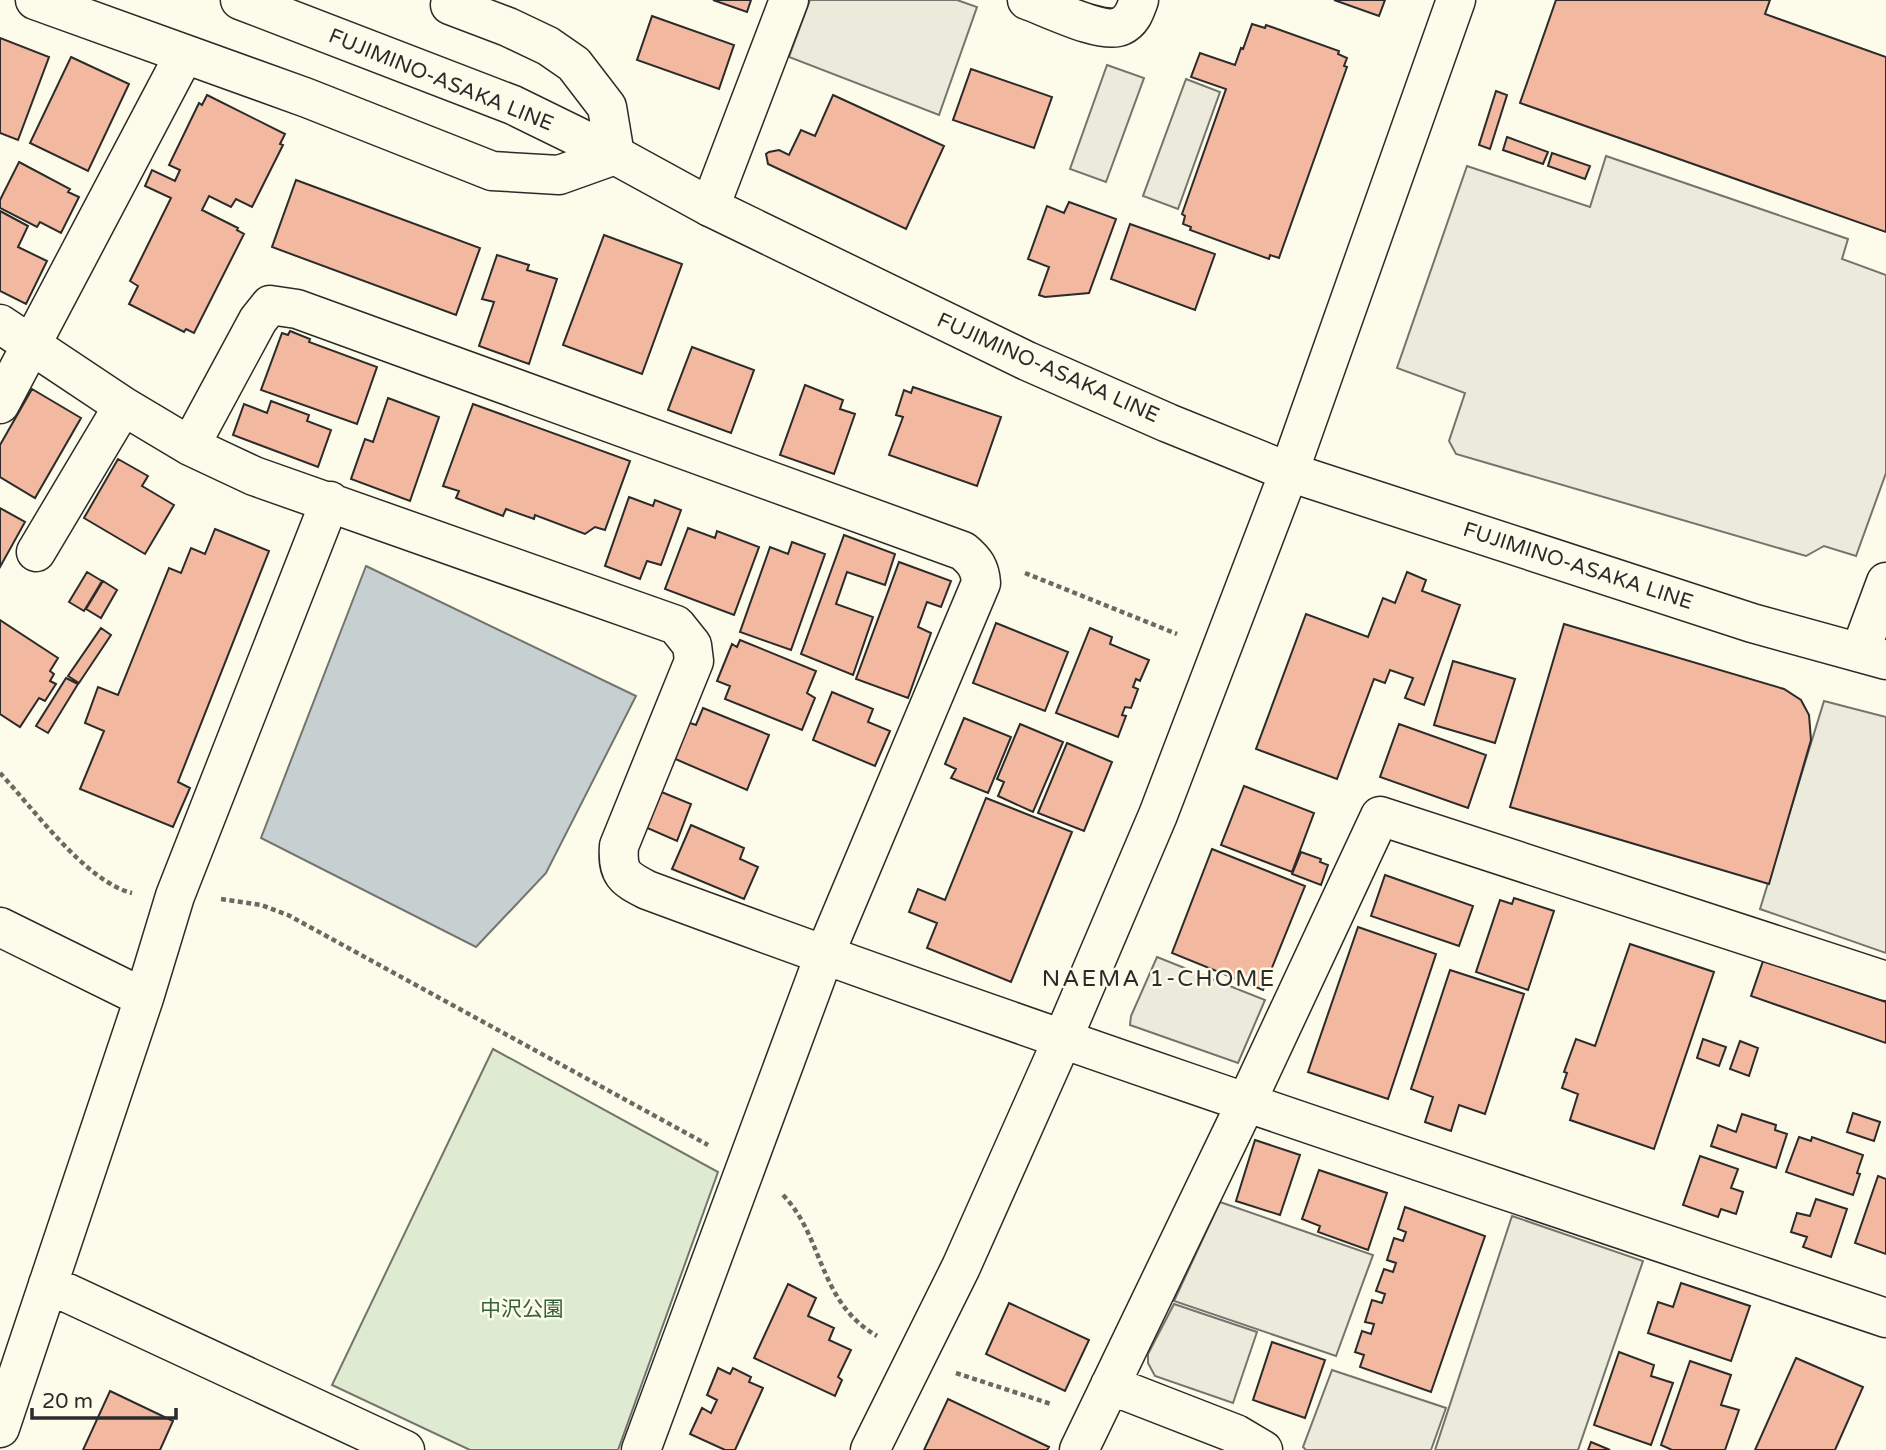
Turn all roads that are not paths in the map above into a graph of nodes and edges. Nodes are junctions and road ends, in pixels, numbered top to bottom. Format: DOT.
graph roads {
  1 [pos="35,0"];
  2 [pos="240,0"];
  3 [pos="789,0"];
  4 [pos="1027,0"];
  5 [pos="1139,0"];
  6 [pos="1456,0"];
  7 [pos="446,2"];
  8 [pos="184,55"];
  9 [pos="615,155"];
  10 [pos="710,207"];
  11 [pos="15,334"];
  12 [pos="0,404"];
  13 [pos="123,406"];
  14 [pos="190,446"];
  15 [pos="1289,472"];
  16 [pos="330,502"];
  17 [pos="36,552"];
  18 [pos="1886,582"];
  19 [pos="1873,656"];
  20 [pos="0,927"];
  21 [pos="824,956"];
  22 [pos="1886,981"];
  23 [pos="144,998"];
  24 [pos="1063,1038"];
  25 [pos="1246,1103"];
  26 [pos="48,1284"];
  27 [pos="1886,1318"];
  28 [pos="1110,1385"];
  29 [pos="0,1428"];
  30 [pos="405,1450"];
  31 [pos="641,1450"];
  32 [pos="870,1450"];
  33 [pos="1079,1450"];
  34 [pos="1263,1450"];
  1 -- 8 [label="street"];
  2 -- 9 [label="street, FUJIMINO-ASAKA LINE"];
  3 -- 10 [label="street"];
  4 -- 5 [label="street"];
  6 -- 15 [label="street"];
  7 -- 9 [label="street"];
  8 -- 9 [label="street"];
  8 -- 11 [label="street"];
  9 -- 10 [label="street, FUJIMINO-ASAKA LINE"];
  10 -- 15 [label="street, FUJIMINO-ASAKA LINE"];
  11 -- 12 [label="street"];
  11 -- 13 [label="street"];
  13 -- 14 [label="street"];
  13 -- 17 [label="street"];
  14 -- 16 [label="street"];
  14 -- 21 [label="street"];
  15 -- 19 [label="street, FUJIMINO-ASAKA LINE"];
  15 -- 24 [label="street"];
  16 -- 21 [label="street"];
  16 -- 23 [label="street"];
  18 -- 19 [label="street"];
  20 -- 23 [label="street"];
  21 -- 24 [label="street"];
  21 -- 31 [label="street"];
  22 -- 25 [label="street"];
  23 -- 26 [label="street"];
  24 -- 25 [label="street"];
  24 -- 32 [label="street"];
  25 -- 27 [label="street"];
  25 -- 28 [label="street"];
  26 -- 29 [label="street"];
  26 -- 30 [label="street"];
  28 -- 33 [label="street"];
  28 -- 34 [label="street"];
}
